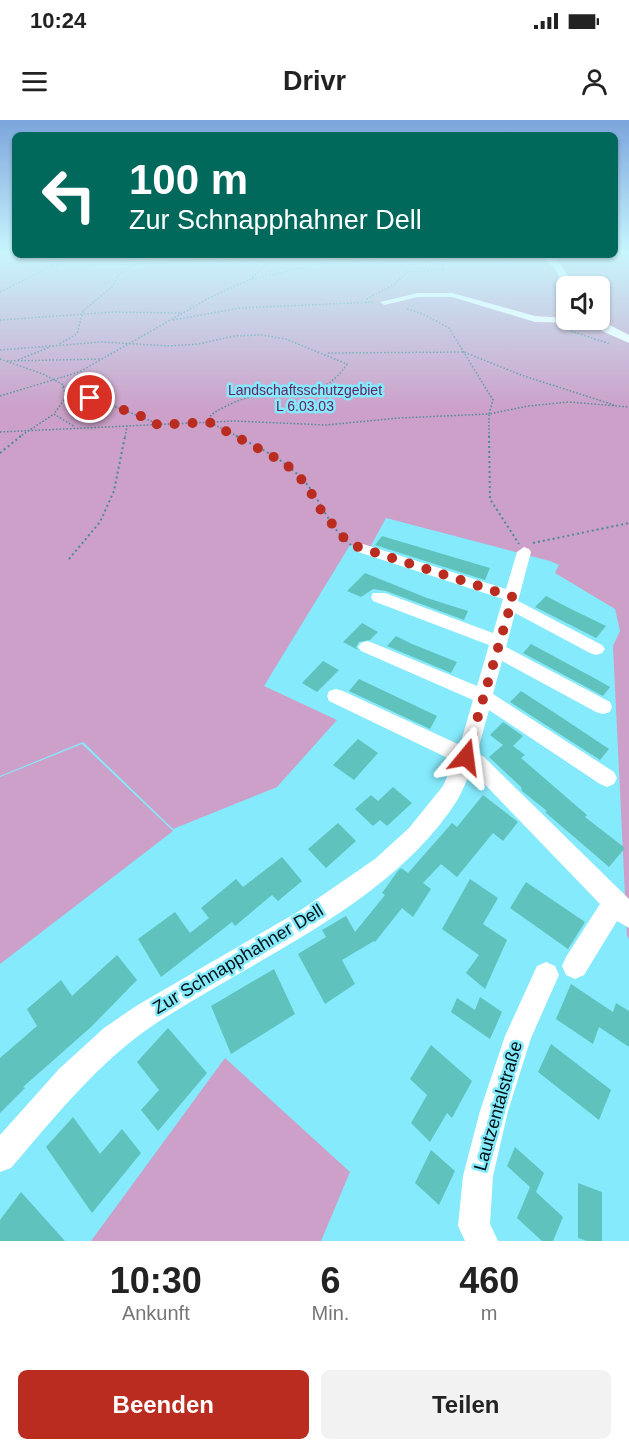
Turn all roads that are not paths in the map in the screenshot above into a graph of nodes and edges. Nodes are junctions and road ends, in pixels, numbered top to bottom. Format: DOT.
graph roads {
  1 [pos="486,304"];
  2 [pos="556,319"];
  3 [pos="608,330"];
  4 [pos="629,339"];
  5 [pos="363,549"];
  6 [pos="522,549"];
  7 [pos="379,597"];
  8 [pos="512,601"];
  9 [pos="498,646"];
  10 [pos="367,647"];
  11 [pos="596,649"];
  12 [pos="336,696"];
  13 [pos="484,697"];
  14 [pos="603,707"];
  15 [pos="466,757"];
  16 [pos="607,778"];
  17 [pos="622,909"];
  18 [pos="575,966"];
  19 [pos="546,975"];
  20 [pos="0,1157"];
  21 [pos="482,1241"];
  1 -- 2 [label="street"];
  3 -- 4 [label="main road"];
  5 -- 8 [label="street"];
  6 -- 8 [label="street, Zur Schnapphahner Dell"];
  7 -- 9 [label="street"];
  8 -- 9 [label="street, Zur Schnapphahner Dell"];
  8 -- 11 [label="street"];
  9 -- 13 [label="street, Zur Schnapphahner Dell"];
  9 -- 14 [label="street"];
  10 -- 13 [label="street"];
  12 -- 15 [label="street"];
  13 -- 15 [label="street, Zur Schnapphahner Dell"];
  13 -- 16 [label="street"];
  15 -- 17 [label="street"];
  15 -- 20 [label="street, Zur Schnapphahner Dell"];
  17 -- 18 [label="street"];
  19 -- 21 [label="street, Lautzentalstraße"];
}
